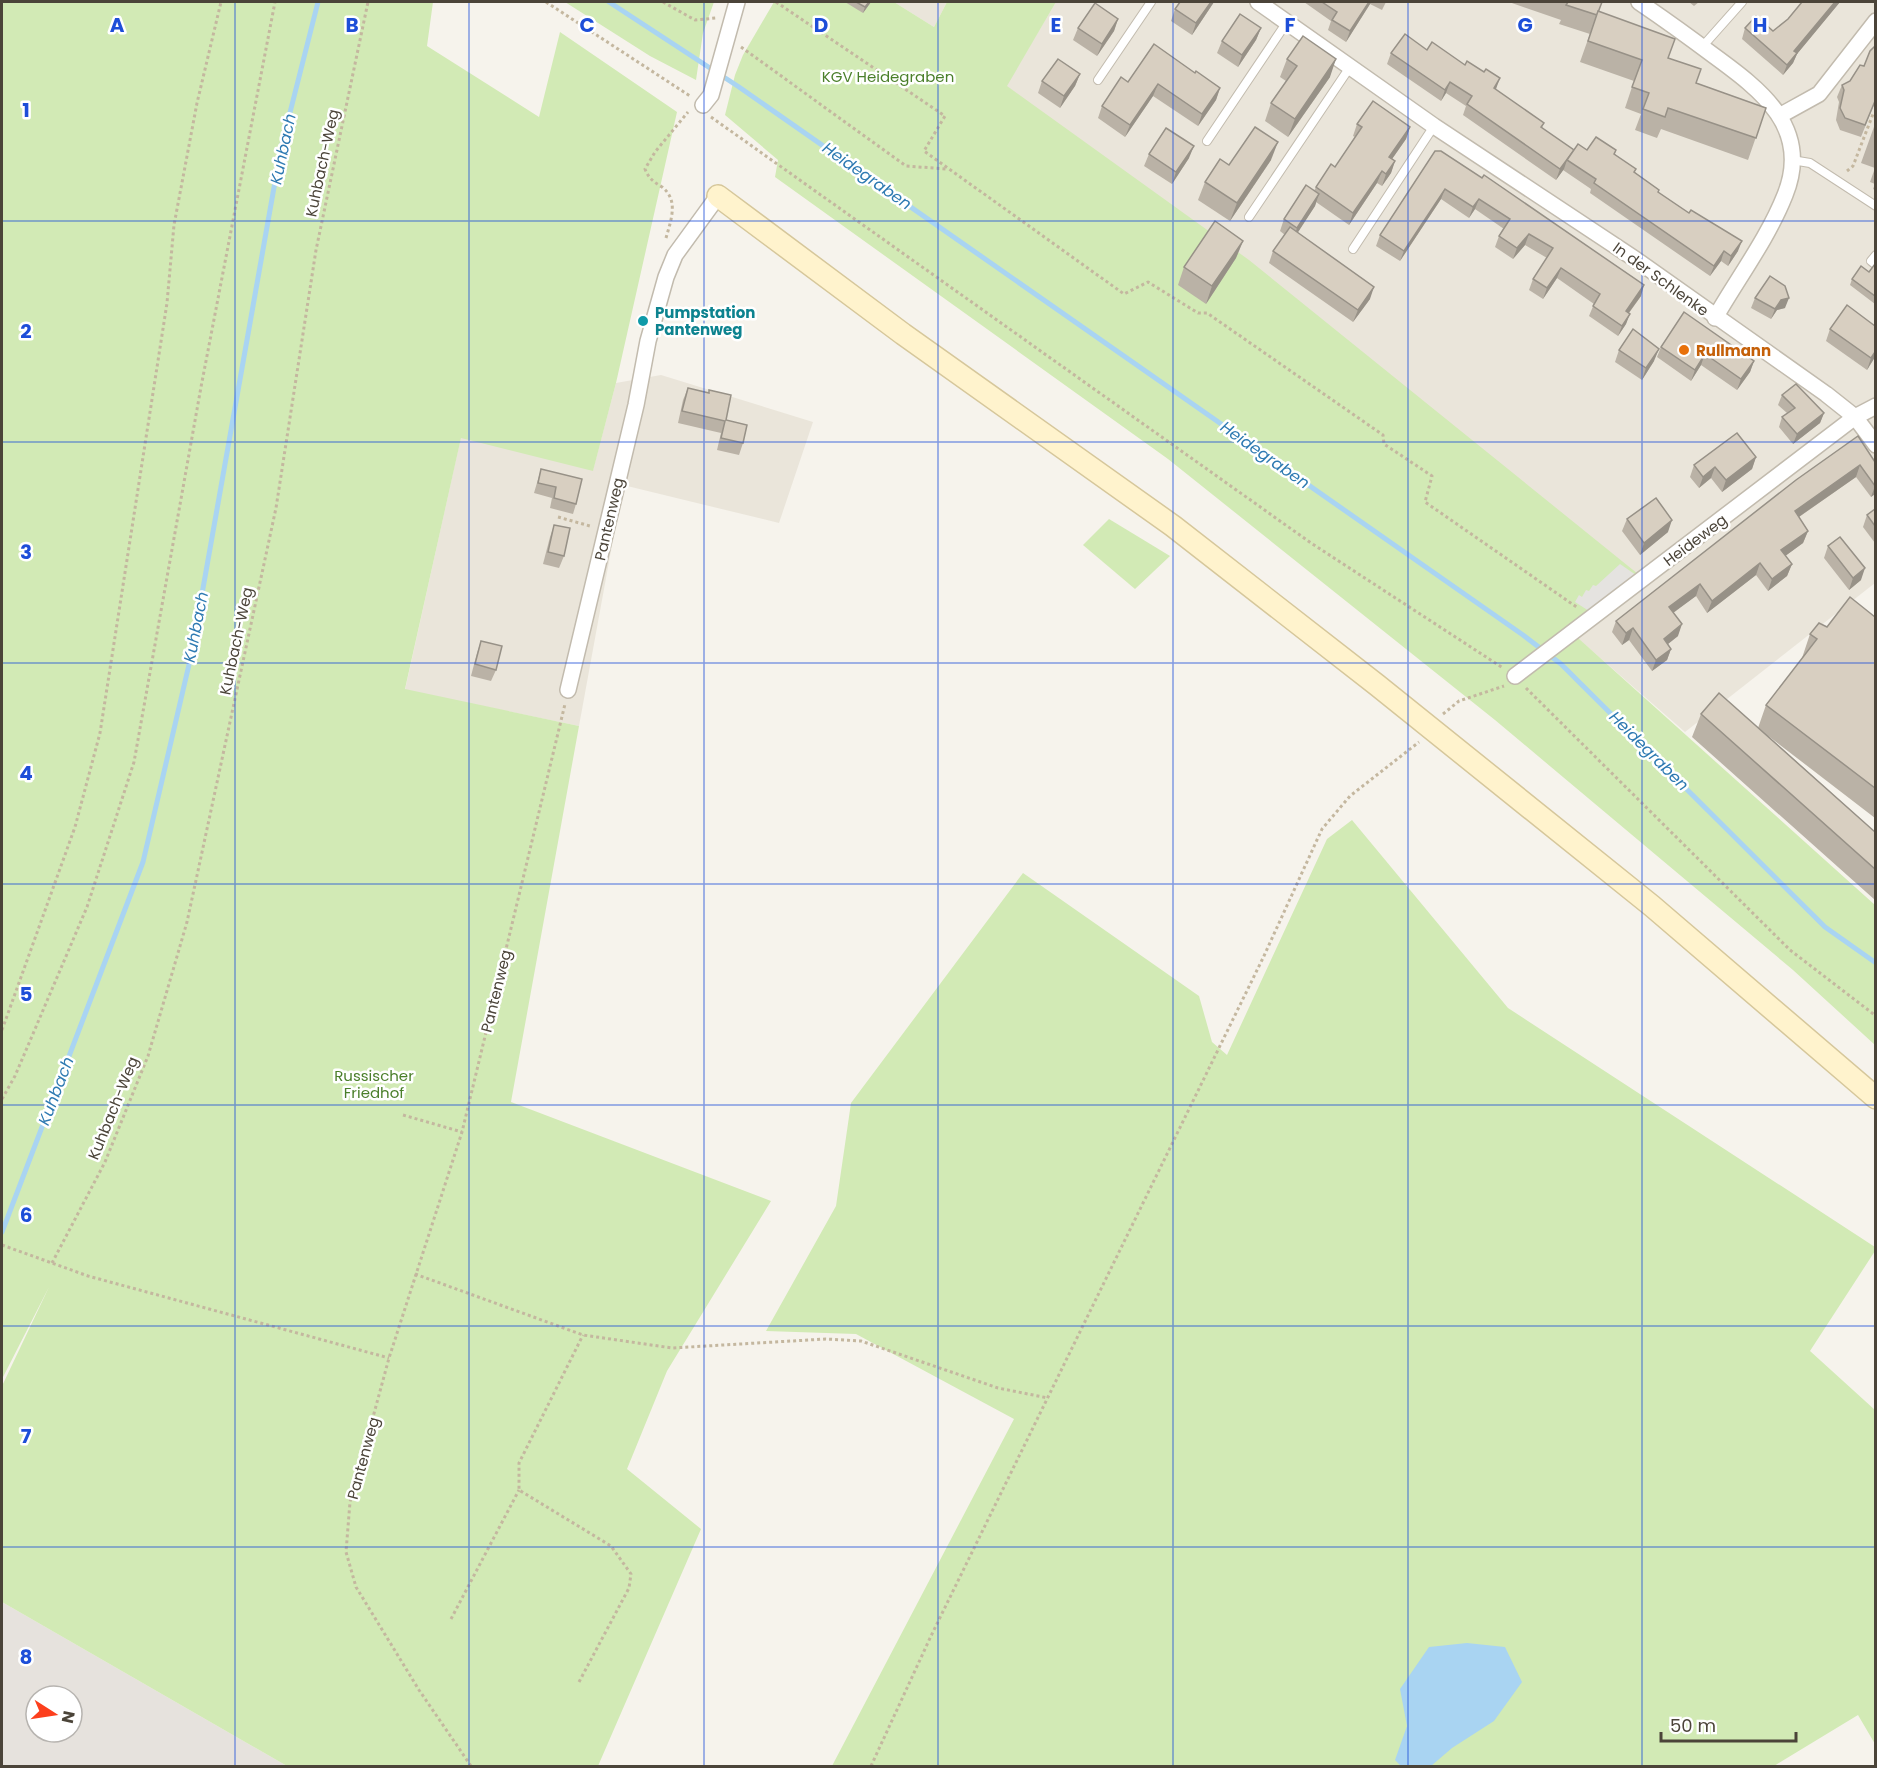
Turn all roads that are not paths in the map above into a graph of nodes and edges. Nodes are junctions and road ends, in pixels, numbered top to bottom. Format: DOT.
graph roads {
  1 [pos="737,2"];
  2 [pos="1150,2"];
  3 [pos="1258,2"];
  4 [pos="1639,2"];
  5 [pos="1742,2"];
  6 [pos="1875,21"];
  7 [pos="1287,22"];
  8 [pos="1702,47"];
  9 [pos="1350,67"];
  10 [pos="1098,80"];
  11 [pos="703,105"];
  12 [pos="1781,115"];
  13 [pos="1434,126"];
  14 [pos="1207,141"];
  15 [pos="1792,160"];
  16 [pos="718,196"];
  17 [pos="1875,206"];
  18 [pos="1249,217"];
  19 [pos="1353,249"];
  20 [pos="1875,255"];
  21 [pos="1875,265"];
  22 [pos="1715,318"];
  23 [pos="1875,406"];
  24 [pos="1855,417"];
  25 [pos="1875,445"];
  26 [pos="1515,676"];
  27 [pos="568,690"];
  28 [pos="1875,1098"];
  1 -- 11 [label="street"];
  2 -- 10 [label="lane"];
  3 -- 7 [label="street, In der Schlenke"];
  4 -- 8 [label="street"];
  5 -- 8 [label="lane"];
  6 -- 12 [label="street"];
  7 -- 9 [label="street, In der Schlenke"];
  7 -- 14 [label="lane"];
  8 -- 12 [label="street"];
  9 -- 13 [label="street, In der Schlenke"];
  9 -- 18 [label="lane"];
  12 -- 15 [label="street"];
  13 -- 19 [label="lane"];
  13 -- 22 [label="street, In der Schlenke"];
  15 -- 17 [label="lane"];
  15 -- 22 [label="street"];
  16 -- 27 [label="street, Pantenweg"];
  16 -- 28 [label="main road"];
  20 -- 21 [label="lane"];
  22 -- 24 [label="street, In der Schlenke"];
  23 -- 24 [label="street, Heideweg"];
  24 -- 25 [label="street, In der Schlenke"];
  24 -- 26 [label="street, Heideweg"];
}
